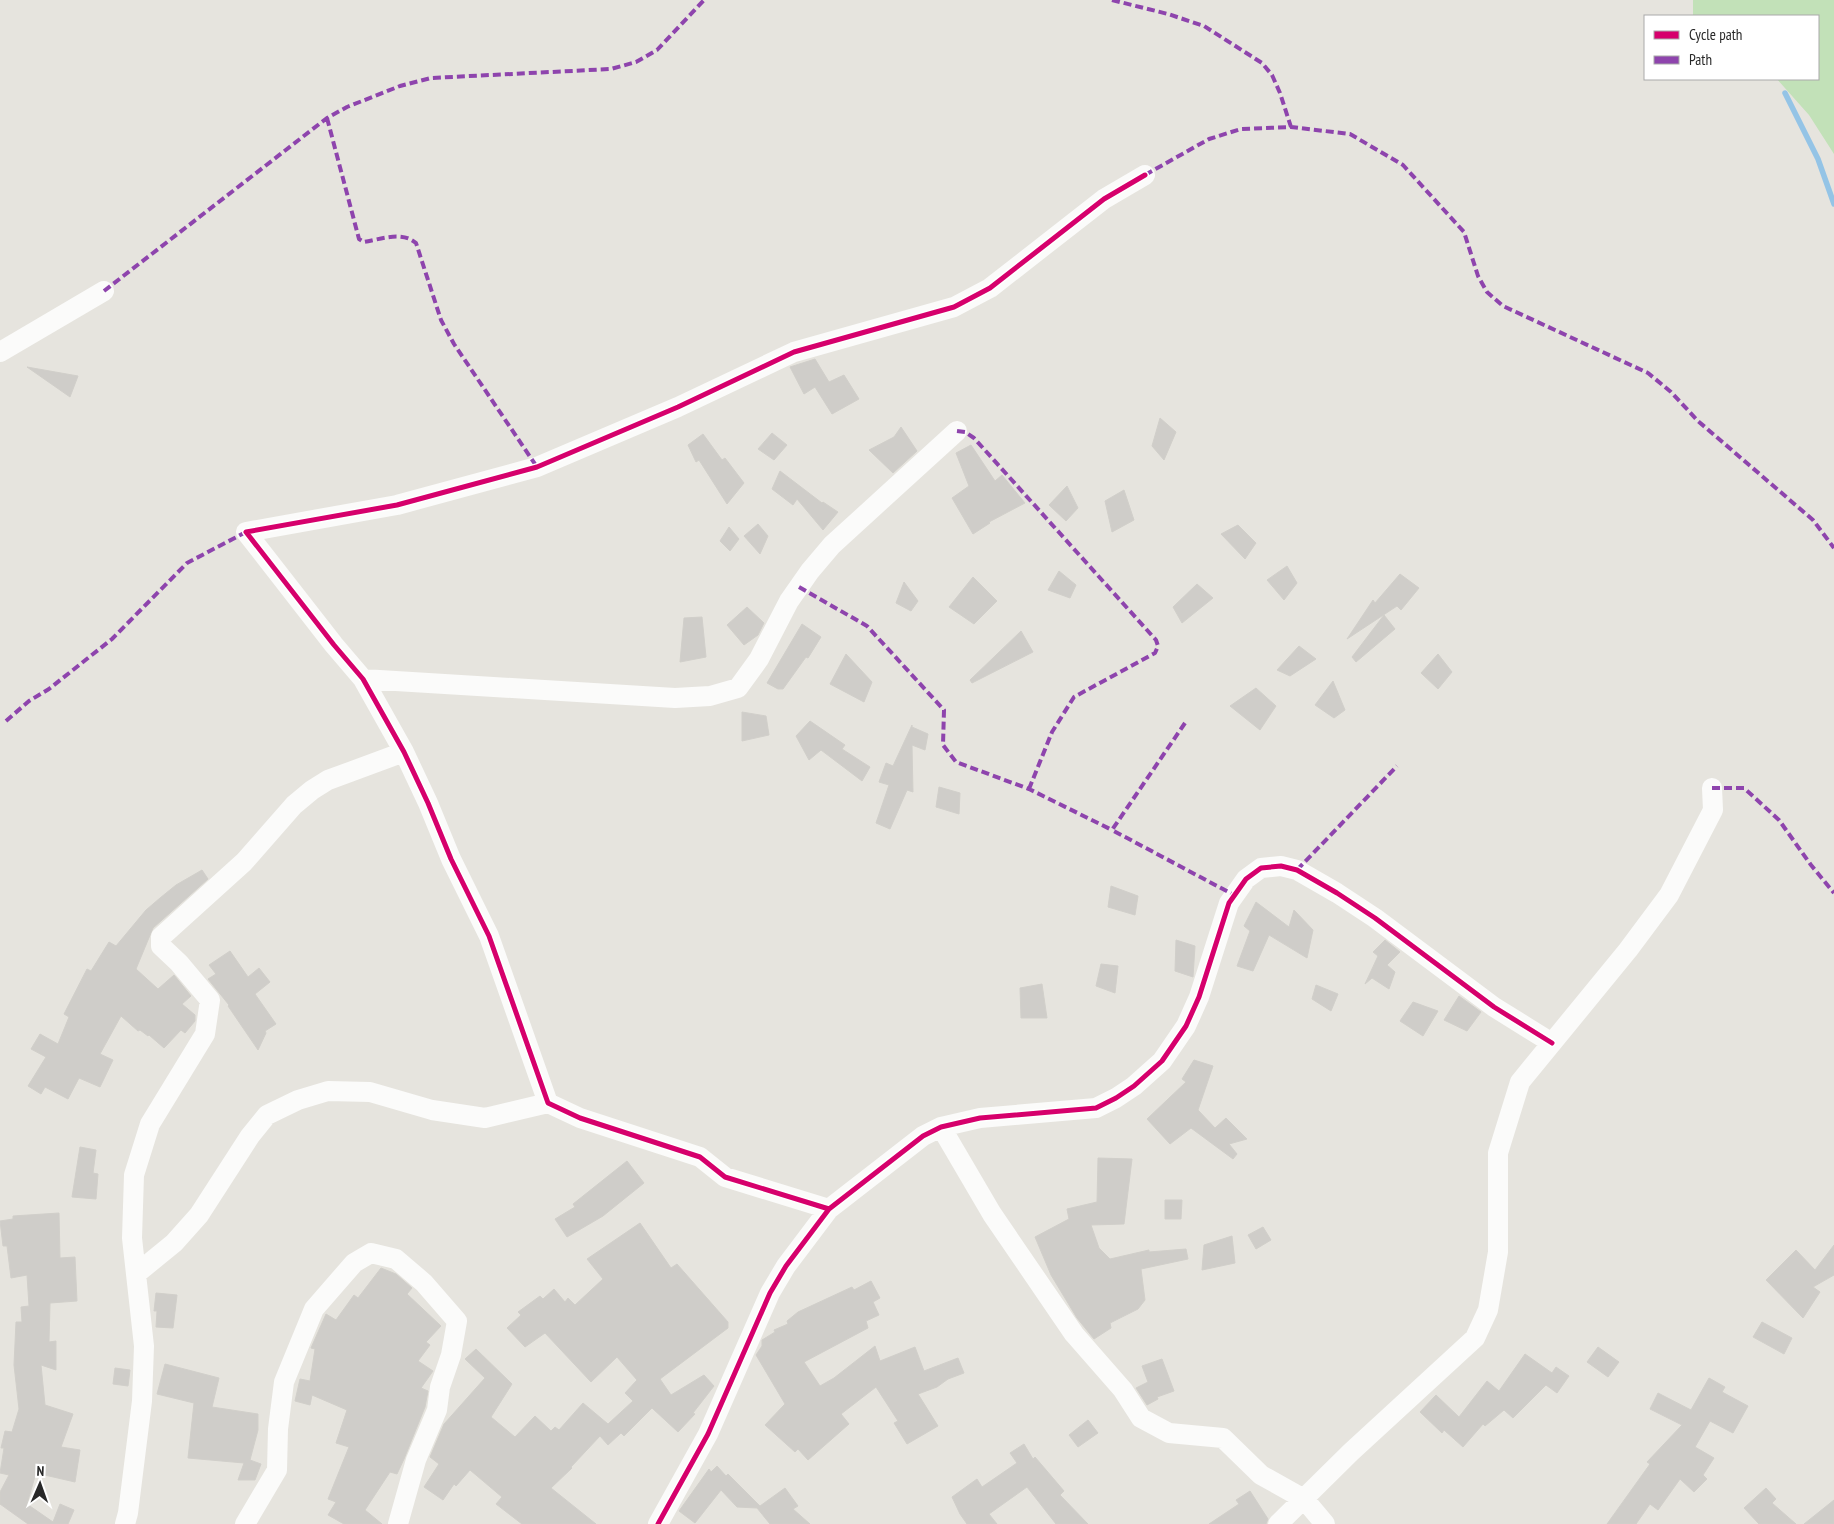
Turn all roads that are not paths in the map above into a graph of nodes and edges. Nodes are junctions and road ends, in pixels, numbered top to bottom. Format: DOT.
graph roads {
  1 [pos="1145,175"];
  2 [pos="104,291"];
  3 [pos="0,352"];
  4 [pos="957,431"];
  5 [pos="363,679"];
  6 [pos="404,752"];
  7 [pos="1712,788"];
  8 [pos="1552,1043"];
  9 [pos="548,1103"];
  10 [pos="941,1127"];
  11 [pos="829,1209"];
  12 [pos="136,1274"];
  13 [pos="1304,1499"];
  14 [pos="125,1524"];
  15 [pos="245,1524"];
  16 [pos="398,1524"];
  17 [pos="658,1524"];
  18 [pos="1278,1524"];
  19 [pos="1325,1524"];
  1 -- 5 [label="street"];
  2 -- 3 [label="street"];
  4 -- 5 [label="street"];
  5 -- 6 [label="street"];
  6 -- 9 [label="street"];
  6 -- 12 [label="street"];
  7 -- 8 [label="street"];
  8 -- 10 [label="street"];
  8 -- 13 [label="street"];
  9 -- 11 [label="street"];
  9 -- 12 [label="street"];
  10 -- 11 [label="street"];
  10 -- 13 [label="street"];
  11 -- 17 [label="street"];
  12 -- 14 [label="street"];
  13 -- 18 [label="street"];
  13 -- 19 [label="street"];
  15 -- 16 [label="street"];
}
